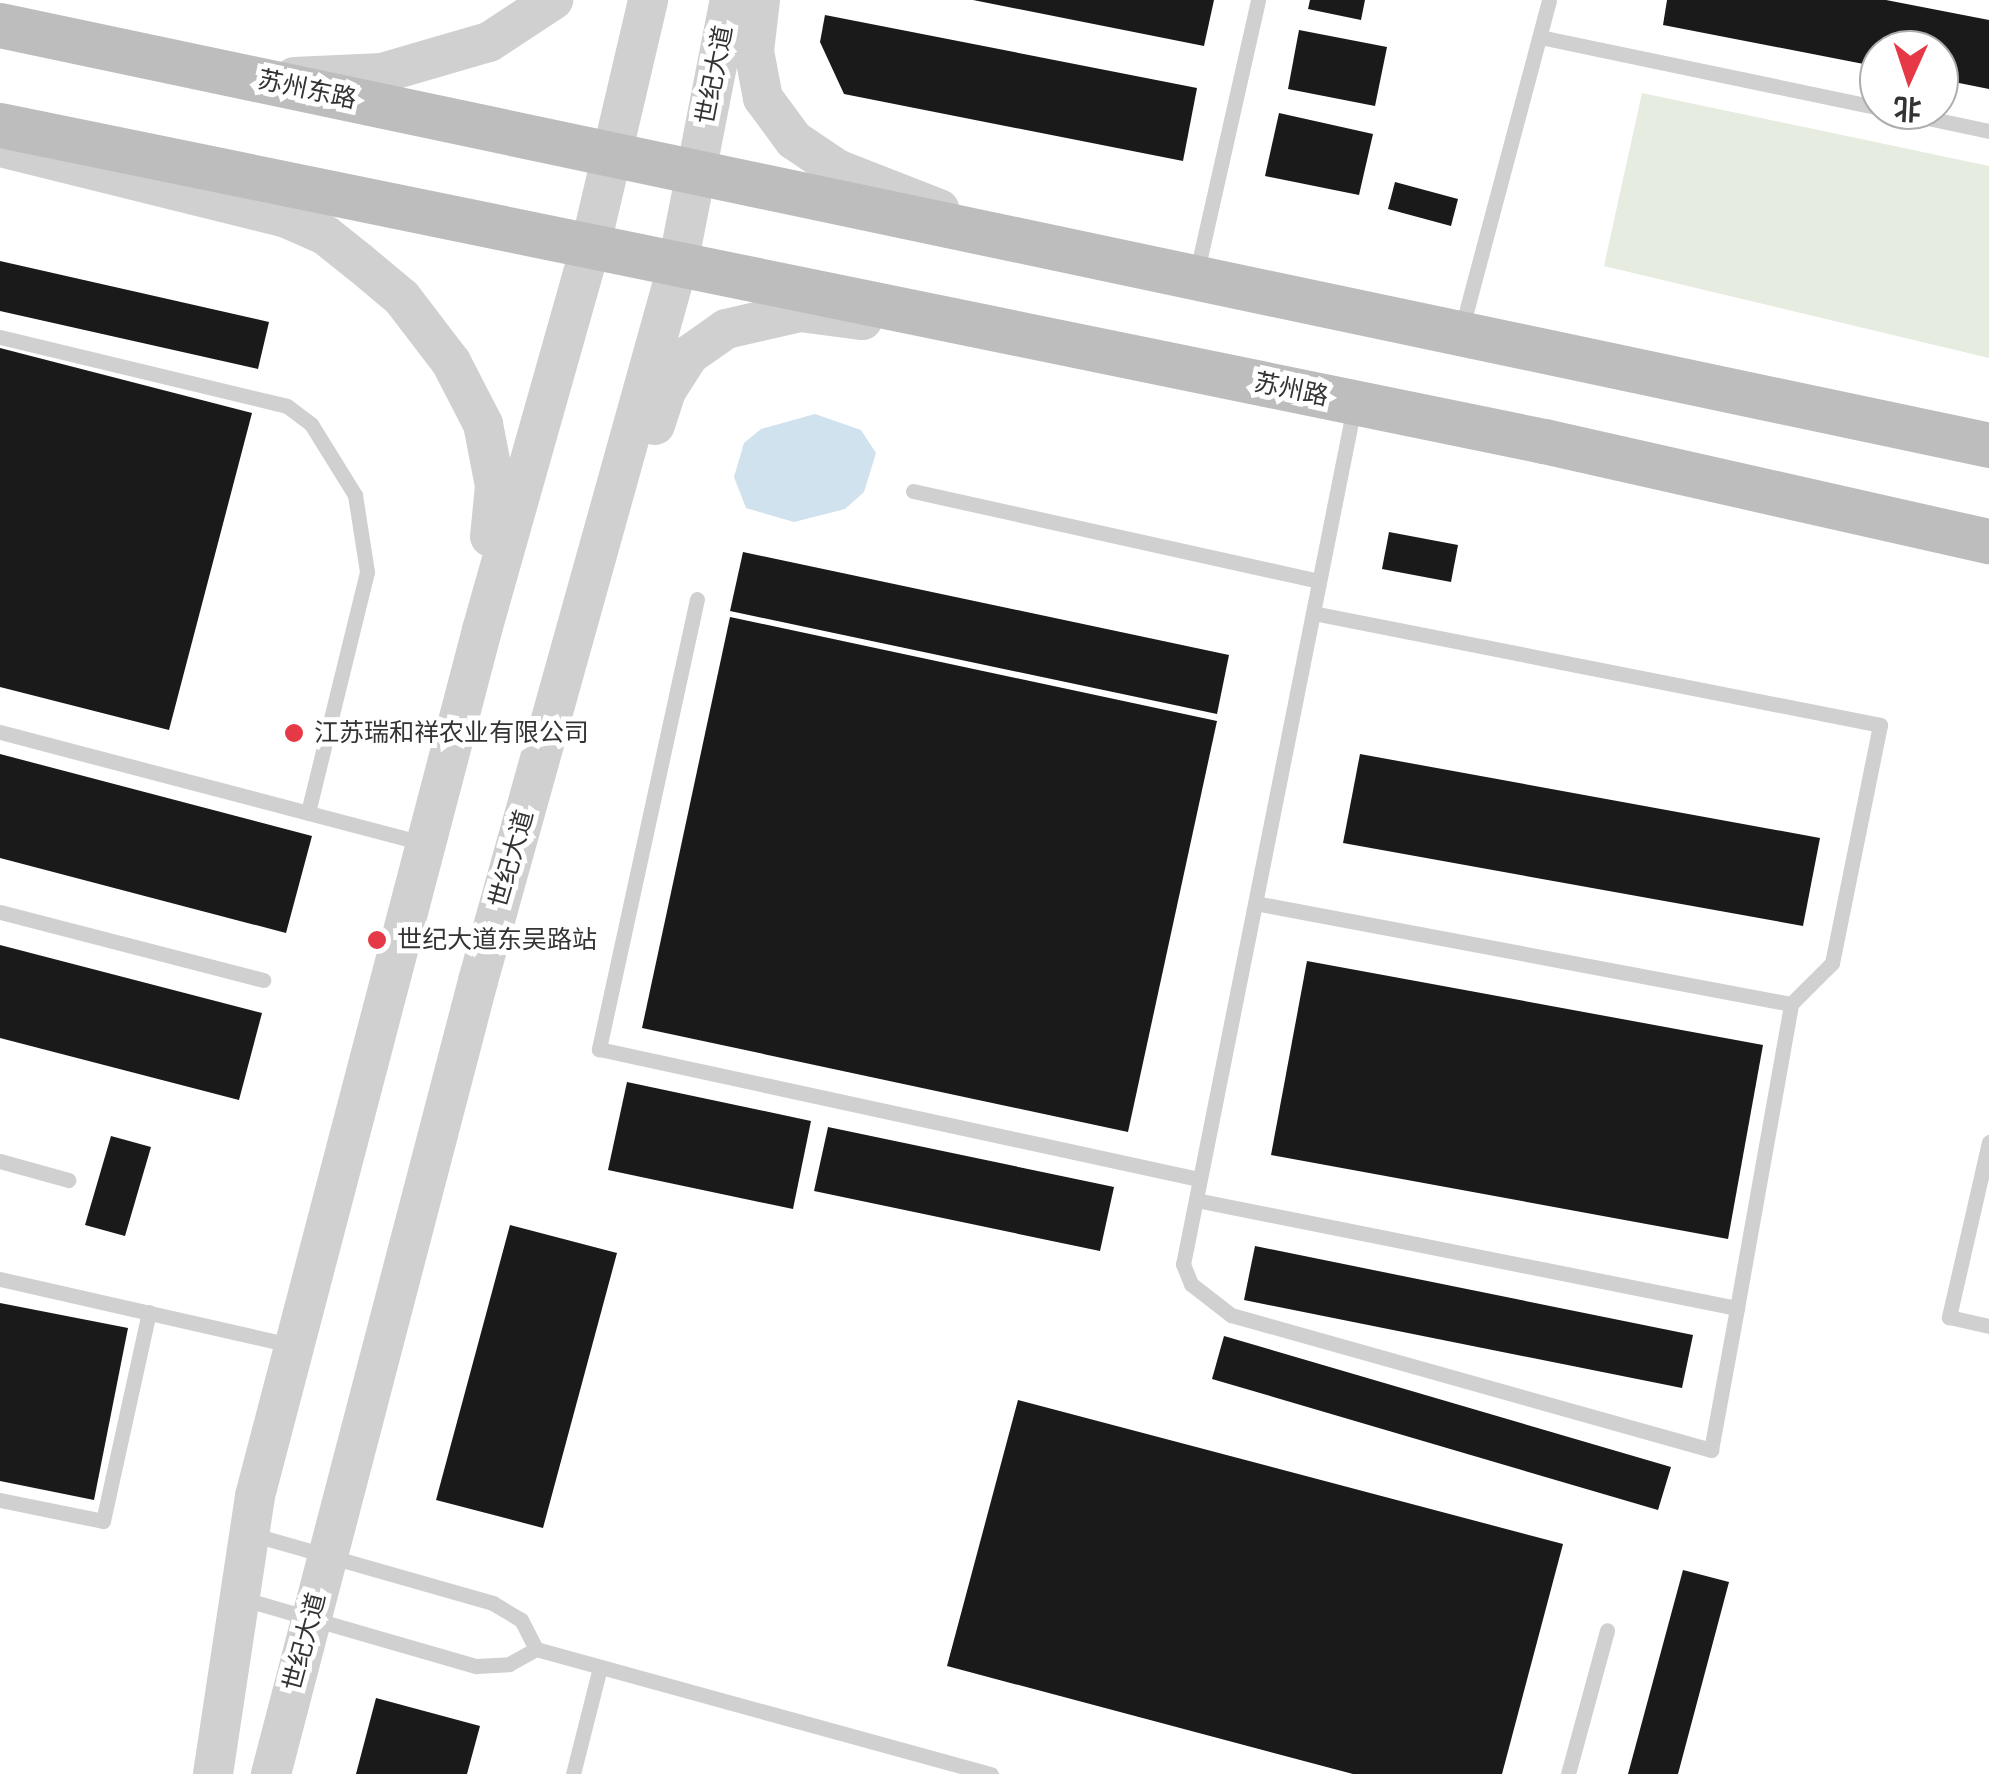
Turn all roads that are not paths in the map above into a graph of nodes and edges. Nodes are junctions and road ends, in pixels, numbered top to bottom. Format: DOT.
graph roads {
  1 [pos="552,0"];
  2 [pos="648,0"];
  3 [pos="730,0"];
  4 [pos="760,0"];
  5 [pos="1258,0"];
  6 [pos="1550,0"];
  7 [pos="0,25"];
  8 [pos="1540,36"];
  9 [pos="258,79"];
  10 [pos="1859,104"];
  11 [pos="0,125"];
  12 [pos="1959,125"];
  13 [pos="1989,131"];
  14 [pos="0,146"];
  15 [pos="613,156"];
  16 [pos="695,177"];
  17 [pos="999,233"];
  18 [pos="590,248"];
  19 [pos="678,264"];
  20 [pos="1195,280"];
  21 [pos="1460,334"];
  22 [pos="0,338"];
  23 [pos="1076,346"];
  24 [pos="1354,403"];
  25 [pos="1989,445"];
  26 [pos="913,491"];
  27 [pos="1989,541"];
  28 [pos="1319,581"];
  29 [pos="697,599"];
  30 [pos="1313,612"];
  31 [pos="482,630"];
  32 [pos="0,732"];
  33 [pos="308,813"];
  34 [pos="426,844"];
  35 [pos="1255,902"];
  36 [pos="0,912"];
  37 [pos="262,980"];
  38 [pos="478,981"];
  39 [pos="1791,1004"];
  40 [pos="1989,1142"];
  41 [pos="0,1161"];
  42 [pos="1200,1179"];
  43 [pos="68,1180"];
  44 [pos="1196,1200"];
  45 [pos="0,1279"];
  46 [pos="1737,1308"];
  47 [pos="149,1312"];
  48 [pos="1989,1326"];
  49 [pos="294,1346"];
  50 [pos="0,1500"];
  51 [pos="250,1534"];
  52 [pos="328,1557"];
  53 [pos="240,1598"];
  54 [pos="311,1618"];
  55 [pos="1607,1630"];
  56 [pos="536,1649"];
  57 [pos="600,1667"];
  58 [pos="213,1769"];
  59 [pos="271,1774"];
  60 [pos="573,1774"];
  61 [pos="991,1774"];
  62 [pos="1568,1774"];
  1 -- 9 [label="street"];
  2 -- 15 [label="street"];
  3 -- 16 [label="street, 世纪大道"];
  4 -- 17 [label="street"];
  5 -- 20 [label="lane"];
  6 -- 8 [label="lane"];
  7 -- 9 [label="main road, 苏州东路"];
  8 -- 10 [label="lane"];
  8 -- 21 [label="lane"];
  9 -- 15 [label="main road, 苏州东路"];
  11 -- 18 [label="main road"];
  12 -- 13 [label="lane"];
  14 -- 31 [label="street"];
  15 -- 16 [label="main road"];
  15 -- 18 [label="street"];
  16 -- 17 [label="main road"];
  16 -- 19 [label="street, 世纪大道"];
  17 -- 20 [label="main road"];
  18 -- 19 [label="main road, 苏州路"];
  18 -- 31 [label="street"];
  19 -- 23 [label="main road, 苏州路"];
  19 -- 38 [label="street, 世纪大道"];
  20 -- 21 [label="main road"];
  21 -- 25 [label="main road"];
  22 -- 33 [label="lane"];
  23 -- 24 [label="main road, 苏州路"];
  23 -- 38 [label="street"];
  24 -- 27 [label="main road, 苏州路"];
  24 -- 28 [label="lane"];
  26 -- 28 [label="lane"];
  28 -- 30 [label="lane"];
  29 -- 42 [label="lane"];
  30 -- 35 [label="lane"];
  30 -- 39 [label="lane"];
  31 -- 34 [label="street"];
  32 -- 33 [label="lane"];
  33 -- 34 [label="lane"];
  34 -- 49 [label="street"];
  35 -- 39 [label="lane"];
  35 -- 42 [label="lane"];
  36 -- 37 [label="lane"];
  38 -- 52 [label="street, 世纪大道"];
  39 -- 46 [label="lane"];
  40 -- 48 [label="lane"];
  41 -- 43 [label="lane"];
  42 -- 44 [label="lane"];
  44 -- 46 [label="lane"];
  44 -- 46 [label="lane"];
  45 -- 47 [label="lane"];
  47 -- 49 [label="lane"];
  47 -- 50 [label="lane"];
  49 -- 51 [label="street"];
  51 -- 52 [label="lane"];
  51 -- 53 [label="street"];
  52 -- 54 [label="street, 世纪大道"];
  52 -- 56 [label="lane"];
  53 -- 54 [label="lane"];
  53 -- 58 [label="street"];
  54 -- 56 [label="lane"];
  54 -- 59 [label="street, 世纪大道"];
  55 -- 62 [label="lane"];
  56 -- 57 [label="lane"];
  57 -- 60 [label="lane"];
  57 -- 61 [label="lane"];
}
